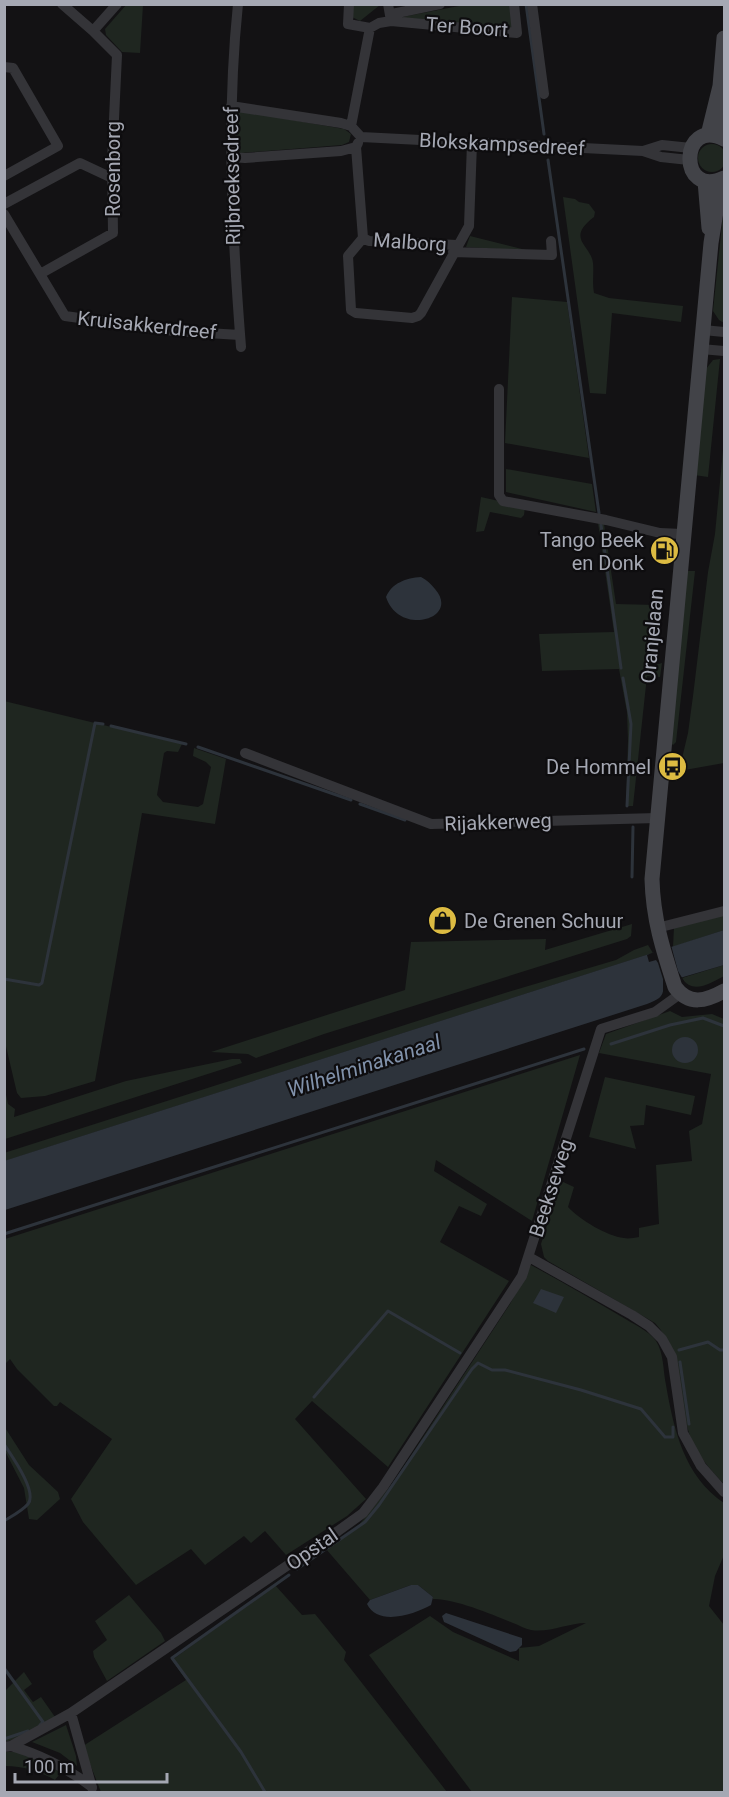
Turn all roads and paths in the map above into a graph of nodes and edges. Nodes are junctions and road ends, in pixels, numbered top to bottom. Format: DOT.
graph roads {
  1 [pos="62,4"];
  2 [pos="117,4"];
  3 [pos="238,4"];
  4 [pos="349,4"];
  5 [pos="440,4"];
  6 [pos="514,4"];
  7 [pos="532,4"];
  8 [pos="390,13"];
  9 [pos="370,28"];
  10 [pos="93,32"];
  11 [pos="724,38"];
  12 [pos="4,67"];
  13 [pos="544,94"];
  14 [pos="231,106"];
  15 [pos="351,126"];
  16 [pos="719,137"];
  17 [pos="359,142"];
  18 [pos="472,143"];
  19 [pos="690,154"];
  20 [pos="231,157"];
  21 [pos="4,176"];
  22 [pos="112,178"];
  23 [pos="723,179"];
  24 [pos="705,181"];
  25 [pos="4,204"];
  26 [pos="4,214"];
  27 [pos="363,238"];
  28 [pos="551,241"];
  29 [pos="711,243"];
  30 [pos="455,249"];
  31 [pos="40,274"];
  32 [pos="703,330"];
  33 [pos="724,332"];
  34 [pos="240,335"];
  35 [pos="241,347"];
  36 [pos="701,349"];
  37 [pos="724,351"];
  38 [pos="499,389"];
  39 [pos="682,534"];
  40 [pos="245,753"];
  41 [pos="657,818"];
  42 [pos="724,911"];
  43 [pos="657,928"];
  44 [pos="678,991"];
  45 [pos="724,991"];
  46 [pos="529,1257"];
  47 [pos="724,1492"];
  48 [pos="71,1713"];
  49 [pos="8,1747"];
  50 [pos="93,1790"];
  1 -- 10 [label="street, Rosenborg"];
  2 -- 10 [label="street"];
  3 -- 14 [label="street, Rijbroeksedreef"];
  4 -- 9 [label="street"];
  5 -- 8 [label="street, Ter Boort"];
  6 -- 8 [label="street, Ter Boort"];
  7 -- 13 [label="street"];
  8 -- 9 [label="street, Ter Boort"];
  9 -- 15 [label="street"];
  10 -- 22 [label="street, Rosenborg"];
  11 -- 16 [label="main road"];
  12 -- 21 [label="street"];
  14 -- 15 [label="street"];
  14 -- 20 [label="street, Rijbroeksedreef"];
  15 -- 17 [label="street"];
  16 -- 19 [label="main road"];
  17 -- 18 [label="street, Blokskampsedreef"];
  17 -- 20 [label="street, Blokskampsedreef"];
  17 -- 27 [label="street, Malborg"];
  18 -- 19 [label="street, Blokskampsedreef"];
  18 -- 30 [label="street, Malborg"];
  19 -- 24 [label="main road"];
  20 -- 34 [label="street, Rijbroeksedreef"];
  22 -- 25 [label="street"];
  22 -- 31 [label="street, Rosenborg"];
  23 -- 24 [label="main road"];
  23 -- 29 [label="main road, Oranjelaan"];
  24 -- 29 [label="main road, Oranjelaan"];
  26 -- 31 [label="street, Kruisakkerdreef"];
  27 -- 30 [label="street, Malborg"];
  27 -- 30 [label="street, Malborg"];
  28 -- 30 [label="street"];
  29 -- 32 [label="main road, Oranjelaan"];
  31 -- 34 [label="street, Kruisakkerdreef"];
  32 -- 33 [label="street"];
  32 -- 36 [label="main road, Oranjelaan"];
  34 -- 35 [label="street, Rijbroeksedreef"];
  36 -- 37 [label="street"];
  36 -- 39 [label="main road, Oranjelaan"];
  38 -- 39 [label="street"];
  39 -- 41 [label="main road, Oranjelaan"];
  40 -- 41 [label="street, Rijakkerweg"];
  41 -- 43 [label="main road, Oranjelaan"];
  42 -- 43 [label="street"];
  43 -- 44 [label="main road, Oranjelaan"];
  44 -- 45 [label="main road"];
  44 -- 46 [label="street, Beekseweg"];
  46 -- 47 [label="street, Beekseweg"];
  46 -- 48 [label="street, Opstal"];
  48 -- 49 [label="street, Opstal"];
  48 -- 50 [label="street"];
  49 -- 50 [label="street"];
}
